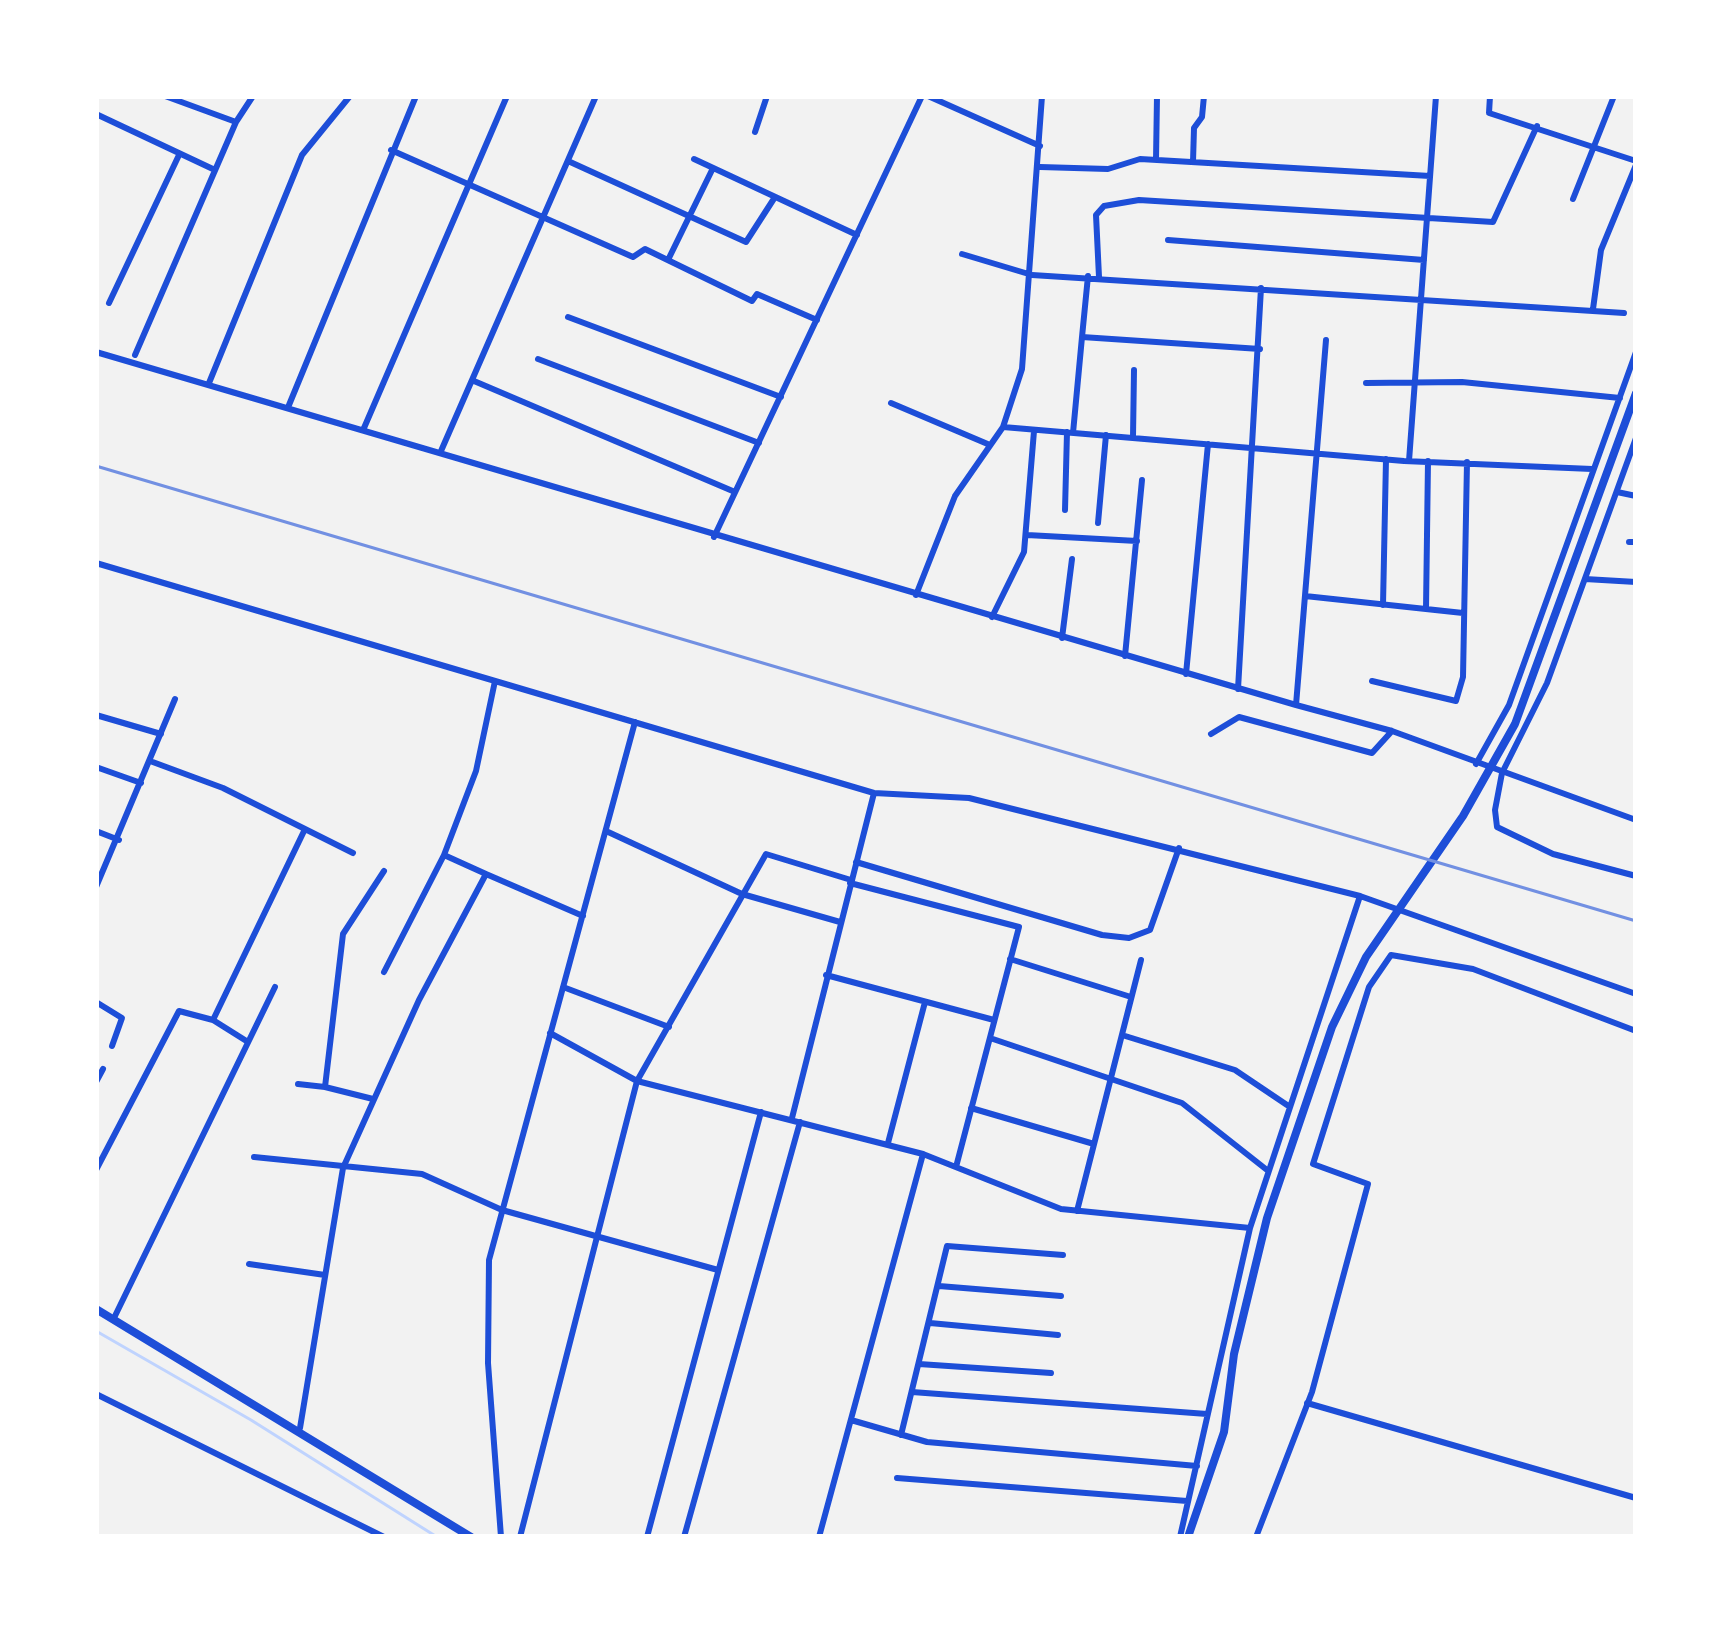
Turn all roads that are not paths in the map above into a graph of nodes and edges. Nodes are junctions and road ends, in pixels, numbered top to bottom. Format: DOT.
graph roads {
  1 [pos="165,96"];
  2 [pos="254,96"];
  3 [pos="350,96"];
  4 [pos="416,96"];
  5 [pos="507,96"];
  6 [pos="596,96"];
  7 [pos="767,96"];
  8 [pos="925,96"];
  9 [pos="1042,96"];
  10 [pos="1157,96"];
  11 [pos="1204,96"];
  12 [pos="1436,96"];
  13 [pos="1490,96"];
  14 [pos="1614,96"];
  15 [pos="96,114"];
  16 [pos="236,122"];
  17 [pos="1537,126"];
  18 [pos="755,132"];
  19 [pos="1040,146"];
  20 [pos="1598,147"];
  21 [pos="391,150"];
  22 [pos="179,155"];
  23 [pos="694,159"];
  24 [pos="1156,160"];
  25 [pos="568,161"];
  26 [pos="1193,162"];
  27 [pos="1636,163"];
  28 [pos="1039,167"];
  29 [pos="713,168"];
  30 [pos="215,170"];
  31 [pos="1430,176"];
  32 [pos="469,186"];
  33 [pos="775,196"];
  34 [pos="1574,199"];
  35 [pos="544,214"];
  36 [pos="690,217"];
  37 [pos="1428,220"];
  38 [pos="857,235"];
  39 [pos="1168,240"];
  40 [pos="962,254"];
  41 [pos="668,260"];
  42 [pos="1424,260"];
  43 [pos="1032,275"];
  44 [pos="1088,276"];
  45 [pos="1100,277"];
  46 [pos="1262,288"];
  47 [pos="1421,297"];
  48 [pos="109,303"];
  49 [pos="1592,309"];
  50 [pos="1624,313"];
  51 [pos="568,316"];
  52 [pos="818,320"];
  53 [pos="1082,337"];
  54 [pos="1325,340"];
  55 [pos="1260,349"];
  56 [pos="96,352"];
  57 [pos="1636,352"];
  58 [pos="135,355"];
  59 [pos="538,358"];
  60 [pos="1134,370"];
  61 [pos="472,380"];
  62 [pos="1412,380"];
  63 [pos="209,383"];
  64 [pos="1366,383"];
  65 [pos="1636,393"];
  66 [pos="781,397"];
  67 [pos="1620,398"];
  68 [pos="891,403"];
  69 [pos="289,405"];
  70 [pos="1003,427"];
  71 [pos="364,428"];
  72 [pos="1034,429"];
  73 [pos="1070,432"];
  74 [pos="1106,435"];
  75 [pos="1133,437"];
  76 [pos="1636,438"];
  77 [pos="759,442"];
  78 [pos="1208,444"];
  79 [pos="990,446"];
  80 [pos="1251,447"];
  81 [pos="441,452"];
  82 [pos="1317,453"];
  83 [pos="1386,459"];
  84 [pos="1409,461"];
  85 [pos="1428,461"];
  86 [pos="1467,462"];
  87 [pos="1592,469"];
  88 [pos="1142,480"];
  89 [pos="735,492"];
  90 [pos="1617,492"];
  91 [pos="1636,496"];
  92 [pos="1065,510"];
  93 [pos="1098,523"];
  94 [pos="1025,535"];
  95 [pos="714,537"];
  96 [pos="1137,541"];
  97 [pos="1072,559"];
  98 [pos="96,563"];
  99 [pos="1585,579"];
  100 [pos="1636,582"];
  101 [pos="916,595"];
  102 [pos="1305,596"];
  103 [pos="1383,605"];
  104 [pos="1426,609"];
  105 [pos="1466,614"];
  106 [pos="992,617"];
  107 [pos="1062,638"];
  108 [pos="1125,656"];
  109 [pos="1186,674"];
  110 [pos="495,681"];
  111 [pos="1372,681"];
  112 [pos="1238,689"];
  113 [pos="175,699"];
  114 [pos="1296,705"];
  115 [pos="96,715"];
  116 [pos="635,722"];
  117 [pos="1392,731"];
  118 [pos="160,734"];
  119 [pos="1211,734"];
  120 [pos="150,761"];
  121 [pos="1476,764"];
  122 [pos="96,767"];
  123 [pos="1502,773"];
  124 [pos="141,783"];
  125 [pos="874,793"];
  126 [pos="1636,820"];
  127 [pos="305,829"];
  128 [pos="96,831"];
  129 [pos="607,831"];
  130 [pos="119,840"];
  131 [pos="1179,848"];
  132 [pos="353,853"];
  133 [pos="444,855"];
  134 [pos="856,862"];
  135 [pos="384,872"];
  136 [pos="486,874"];
  137 [pos="1636,876"];
  138 [pos="851,881"];
  139 [pos="96,887"];
  140 [pos="742,894"];
  141 [pos="1360,896"];
  142 [pos="583,916"];
  143 [pos="840,922"];
  144 [pos="1010,959"];
  145 [pos="1141,960"];
  146 [pos="384,972"];
  147 [pos="826,975"];
  148 [pos="275,987"];
  149 [pos="563,988"];
  150 [pos="1636,994"];
  151 [pos="1131,997"];
  152 [pos="925,1001"];
  153 [pos="96,1002"];
  154 [pos="213,1020"];
  155 [pos="994,1020"];
  156 [pos="669,1027"];
  157 [pos="1636,1031"];
  158 [pos="550,1033"];
  159 [pos="1122,1035"];
  160 [pos="990,1038"];
  161 [pos="248,1042"];
  162 [pos="112,1046"];
  163 [pos="103,1069"];
  164 [pos="1112,1076"];
  165 [pos="637,1081"];
  166 [pos="96,1082"];
  167 [pos="298,1084"];
  168 [pos="326,1087"];
  169 [pos="373,1099"];
  170 [pos="1287,1105"];
  171 [pos="971,1108"];
  172 [pos="761,1112"];
  173 [pos="796,1120"];
  174 [pos="887,1144"];
  175 [pos="1094,1144"];
  176 [pos="923,1154"];
  177 [pos="254,1156"];
  178 [pos="956,1167"];
  179 [pos="343,1168"];
  180 [pos="96,1170"];
  181 [pos="1267,1170"];
  182 [pos="502,1210"];
  183 [pos="1077,1211"];
  184 [pos="1250,1228"];
  185 [pos="597,1236"];
  186 [pos="1063,1255"];
  187 [pos="249,1264"];
  188 [pos="718,1270"];
  189 [pos="326,1275"];
  190 [pos="938,1286"];
  191 [pos="1060,1296"];
  192 [pos="96,1309"];
  193 [pos="114,1318"];
  194 [pos="928,1323"];
  195 [pos="1058,1335"];
  196 [pos="919,1364"];
  197 [pos="1052,1372"];
  198 [pos="912,1392"];
  199 [pos="96,1394"];
  200 [pos="1307,1403"];
  201 [pos="1209,1414"];
  202 [pos="851,1420"];
  203 [pos="300,1429"];
  204 [pos="902,1435"];
  205 [pos="1197,1466"];
  206 [pos="897,1478"];
  207 [pos="1636,1498"];
  208 [pos="1187,1501"];
  209 [pos="384,1537"];
  210 [pos="471,1537"];
  211 [pos="501,1537"];
  212 [pos="520,1537"];
  213 [pos="646,1537"];
  214 [pos="684,1537"];
  215 [pos="819,1537"];
  216 [pos="1184,1537"];
  217 [pos="1256,1537"];
  1 -- 16 [label="street"];
  2 -- 16 [label="street"];
  3 -- 63 [label="street"];
  4 -- 21 [label="street"];
  5 -- 32 [label="street"];
  6 -- 25 [label="street"];
  7 -- 18 [label="street"];
  8 -- 19 [label="street"];
  8 -- 38 [label="street"];
  9 -- 19 [label="street"];
  10 -- 24 [label="street"];
  11 -- 26 [label="street"];
  12 -- 31 [label="street"];
  13 -- 17 [label="street"];
  14 -- 20 [label="street"];
  15 -- 22 [label="street"];
  16 -- 30 [label="street"];
  17 -- 20 [label="street"];
  17 -- 37 [label="street"];
  19 -- 28 [label="street"];
  20 -- 27 [label="street"];
  20 -- 34 [label="street"];
  21 -- 32 [label="street"];
  21 -- 69 [label="street"];
  22 -- 30 [label="street"];
  22 -- 48 [label="street"];
  23 -- 29 [label="street"];
  24 -- 26 [label="street"];
  24 -- 28 [label="street"];
  25 -- 35 [label="street"];
  25 -- 36 [label="street"];
  26 -- 31 [label="street"];
  27 -- 49 [label="street"];
  28 -- 43 [label="street"];
  29 -- 33 [label="street"];
  29 -- 36 [label="street"];
  30 -- 58 [label="street"];
  31 -- 37 [label="street"];
  32 -- 35 [label="street"];
  32 -- 71 [label="street"];
  33 -- 36 [label="street"];
  33 -- 38 [label="street"];
  35 -- 41 [label="street"];
  35 -- 61 [label="street"];
  36 -- 41 [label="street"];
  37 -- 42 [label="street"];
  37 -- 45 [label="street"];
  38 -- 52 [label="street"];
  39 -- 42 [label="street"];
  40 -- 43 [label="street"];
  41 -- 52 [label="street"];
  42 -- 47 [label="street"];
  43 -- 44 [label="street"];
  43 -- 70 [label="street"];
  44 -- 45 [label="street"];
  44 -- 53 [label="street"];
  45 -- 46 [label="street"];
  46 -- 47 [label="street"];
  46 -- 55 [label="street"];
  47 -- 49 [label="street"];
  47 -- 62 [label="street"];
  49 -- 50 [label="street"];
  51 -- 66 [label="street"];
  52 -- 66 [label="street"];
  53 -- 55 [label="street"];
  53 -- 73 [label="street"];
  54 -- 82 [label="street"];
  55 -- 80 [label="street"];
  56 -- 63 [label="street"];
  57 -- 67 [label="street"];
  59 -- 77 [label="street"];
  60 -- 75 [label="street"];
  61 -- 81 [label="street"];
  61 -- 89 [label="street"];
  62 -- 64 [label="street"];
  62 -- 67 [label="street"];
  62 -- 84 [label="street"];
  63 -- 69 [label="street"];
  65 -- 216 [label="main road"];
  66 -- 77 [label="street"];
  67 -- 87 [label="street"];
  68 -- 79 [label="street"];
  69 -- 71 [label="street"];
  70 -- 72 [label="street"];
  70 -- 79 [label="street"];
  71 -- 81 [label="street"];
  72 -- 73 [label="street"];
  72 -- 94 [label="street"];
  73 -- 74 [label="street"];
  73 -- 92 [label="street"];
  74 -- 75 [label="street"];
  74 -- 93 [label="street"];
  75 -- 78 [label="street"];
  76 -- 90 [label="street"];
  77 -- 89 [label="street"];
  78 -- 80 [label="street"];
  78 -- 109 [label="street"];
  79 -- 101 [label="street"];
  80 -- 82 [label="street"];
  80 -- 112 [label="street"];
  81 -- 95 [label="street"];
  82 -- 83 [label="street"];
  82 -- 102 [label="street"];
  83 -- 84 [label="street"];
  83 -- 103 [label="street"];
  84 -- 85 [label="street"];
  85 -- 86 [label="street"];
  85 -- 104 [label="street"];
  86 -- 87 [label="street"];
  86 -- 105 [label="street"];
  87 -- 121 [label="street"];
  88 -- 96 [label="street"];
  89 -- 95 [label="street"];
  90 -- 91 [label="street"];
  90 -- 99 [label="street"];
  94 -- 96 [label="street"];
  94 -- 106 [label="street"];
  95 -- 101 [label="street"];
  96 -- 108 [label="street"];
  97 -- 107 [label="street"];
  98 -- 110 [label="street"];
  99 -- 100 [label="street"];
  99 -- 123 [label="street"];
  101 -- 106 [label="street"];
  102 -- 103 [label="street"];
  102 -- 114 [label="street"];
  103 -- 104 [label="street"];
  104 -- 105 [label="street"];
  105 -- 111 [label="street"];
  106 -- 107 [label="street"];
  107 -- 108 [label="street"];
  108 -- 109 [label="street"];
  109 -- 112 [label="street"];
  110 -- 116 [label="street"];
  110 -- 133 [label="street"];
  112 -- 114 [label="street"];
  113 -- 118 [label="street"];
  114 -- 117 [label="street"];
  115 -- 118 [label="street"];
  116 -- 125 [label="street"];
  116 -- 129 [label="street"];
  117 -- 119 [label="street"];
  117 -- 121 [label="street"];
  118 -- 120 [label="street"];
  120 -- 124 [label="street"];
  120 -- 127 [label="street"];
  121 -- 123 [label="street"];
  122 -- 124 [label="street"];
  123 -- 126 [label="street"];
  123 -- 137 [label="street"];
  124 -- 130 [label="street"];
  125 -- 131 [label="street"];
  125 -- 134 [label="street"];
  127 -- 132 [label="street"];
  127 -- 154 [label="street"];
  128 -- 130 [label="street"];
  129 -- 140 [label="street"];
  129 -- 142 [label="street"];
  130 -- 139 [label="street"];
  131 -- 134 [label="street"];
  131 -- 141 [label="street"];
  133 -- 136 [label="street"];
  133 -- 146 [label="street"];
  134 -- 138 [label="street"];
  135 -- 168 [label="street"];
  136 -- 142 [label="street"];
  136 -- 169 [label="street"];
  138 -- 140 [label="street"];
  138 -- 143 [label="street"];
  138 -- 144 [label="street"];
  140 -- 143 [label="street"];
  140 -- 156 [label="street"];
  141 -- 150 [label="street"];
  141 -- 170 [label="street"];
  142 -- 149 [label="street"];
  143 -- 147 [label="street"];
  144 -- 151 [label="street"];
  144 -- 155 [label="street"];
  145 -- 151 [label="street"];
  147 -- 152 [label="street"];
  147 -- 173 [label="street"];
  148 -- 161 [label="street"];
  149 -- 156 [label="street"];
  149 -- 158 [label="street"];
  151 -- 159 [label="street"];
  152 -- 155 [label="street"];
  152 -- 174 [label="street"];
  153 -- 162 [label="street"];
  154 -- 161 [label="street"];
  154 -- 180 [label="street"];
  155 -- 160 [label="street"];
  156 -- 165 [label="street"];
  157 -- 200 [label="street"];
  158 -- 165 [label="street"];
  158 -- 182 [label="street"];
  159 -- 164 [label="street"];
  159 -- 170 [label="street"];
  160 -- 164 [label="street"];
  160 -- 171 [label="street"];
  161 -- 193 [label="street"];
  163 -- 166 [label="street"];
  164 -- 175 [label="street"];
  164 -- 181 [label="street"];
  165 -- 172 [label="street"];
  165 -- 185 [label="street"];
  167 -- 168 [label="street"];
  168 -- 169 [label="street"];
  169 -- 179 [label="street"];
  170 -- 181 [label="street"];
  171 -- 175 [label="street"];
  171 -- 178 [label="street"];
  172 -- 173 [label="street"];
  172 -- 188 [label="street"];
  173 -- 174 [label="street"];
  173 -- 214 [label="street"];
  174 -- 176 [label="street"];
  175 -- 183 [label="street"];
  176 -- 178 [label="street"];
  176 -- 202 [label="street"];
  177 -- 179 [label="street"];
  178 -- 183 [label="street"];
  179 -- 182 [label="street"];
  179 -- 189 [label="street"];
  181 -- 184 [label="street"];
  182 -- 185 [label="street"];
  182 -- 211 [label="street"];
  183 -- 184 [label="street"];
  184 -- 201 [label="street"];
  185 -- 188 [label="street"];
  185 -- 212 [label="street"];
  186 -- 190 [label="street"];
  187 -- 189 [label="street"];
  188 -- 213 [label="street"];
  189 -- 203 [label="street"];
  190 -- 191 [label="street"];
  190 -- 194 [label="street"];
  192 -- 193 [label="main road"];
  193 -- 203 [label="main road"];
  194 -- 195 [label="street"];
  194 -- 196 [label="street"];
  196 -- 197 [label="street"];
  196 -- 198 [label="street"];
  198 -- 201 [label="street"];
  198 -- 204 [label="street"];
  199 -- 209 [label="street"];
  200 -- 207 [label="street"];
  200 -- 217 [label="street"];
  201 -- 205 [label="street"];
  202 -- 204 [label="street"];
  202 -- 215 [label="street"];
  203 -- 210 [label="main road"];
  204 -- 205 [label="street"];
  205 -- 208 [label="street"];
  206 -- 208 [label="street"];
  208 -- 216 [label="street"];
}
